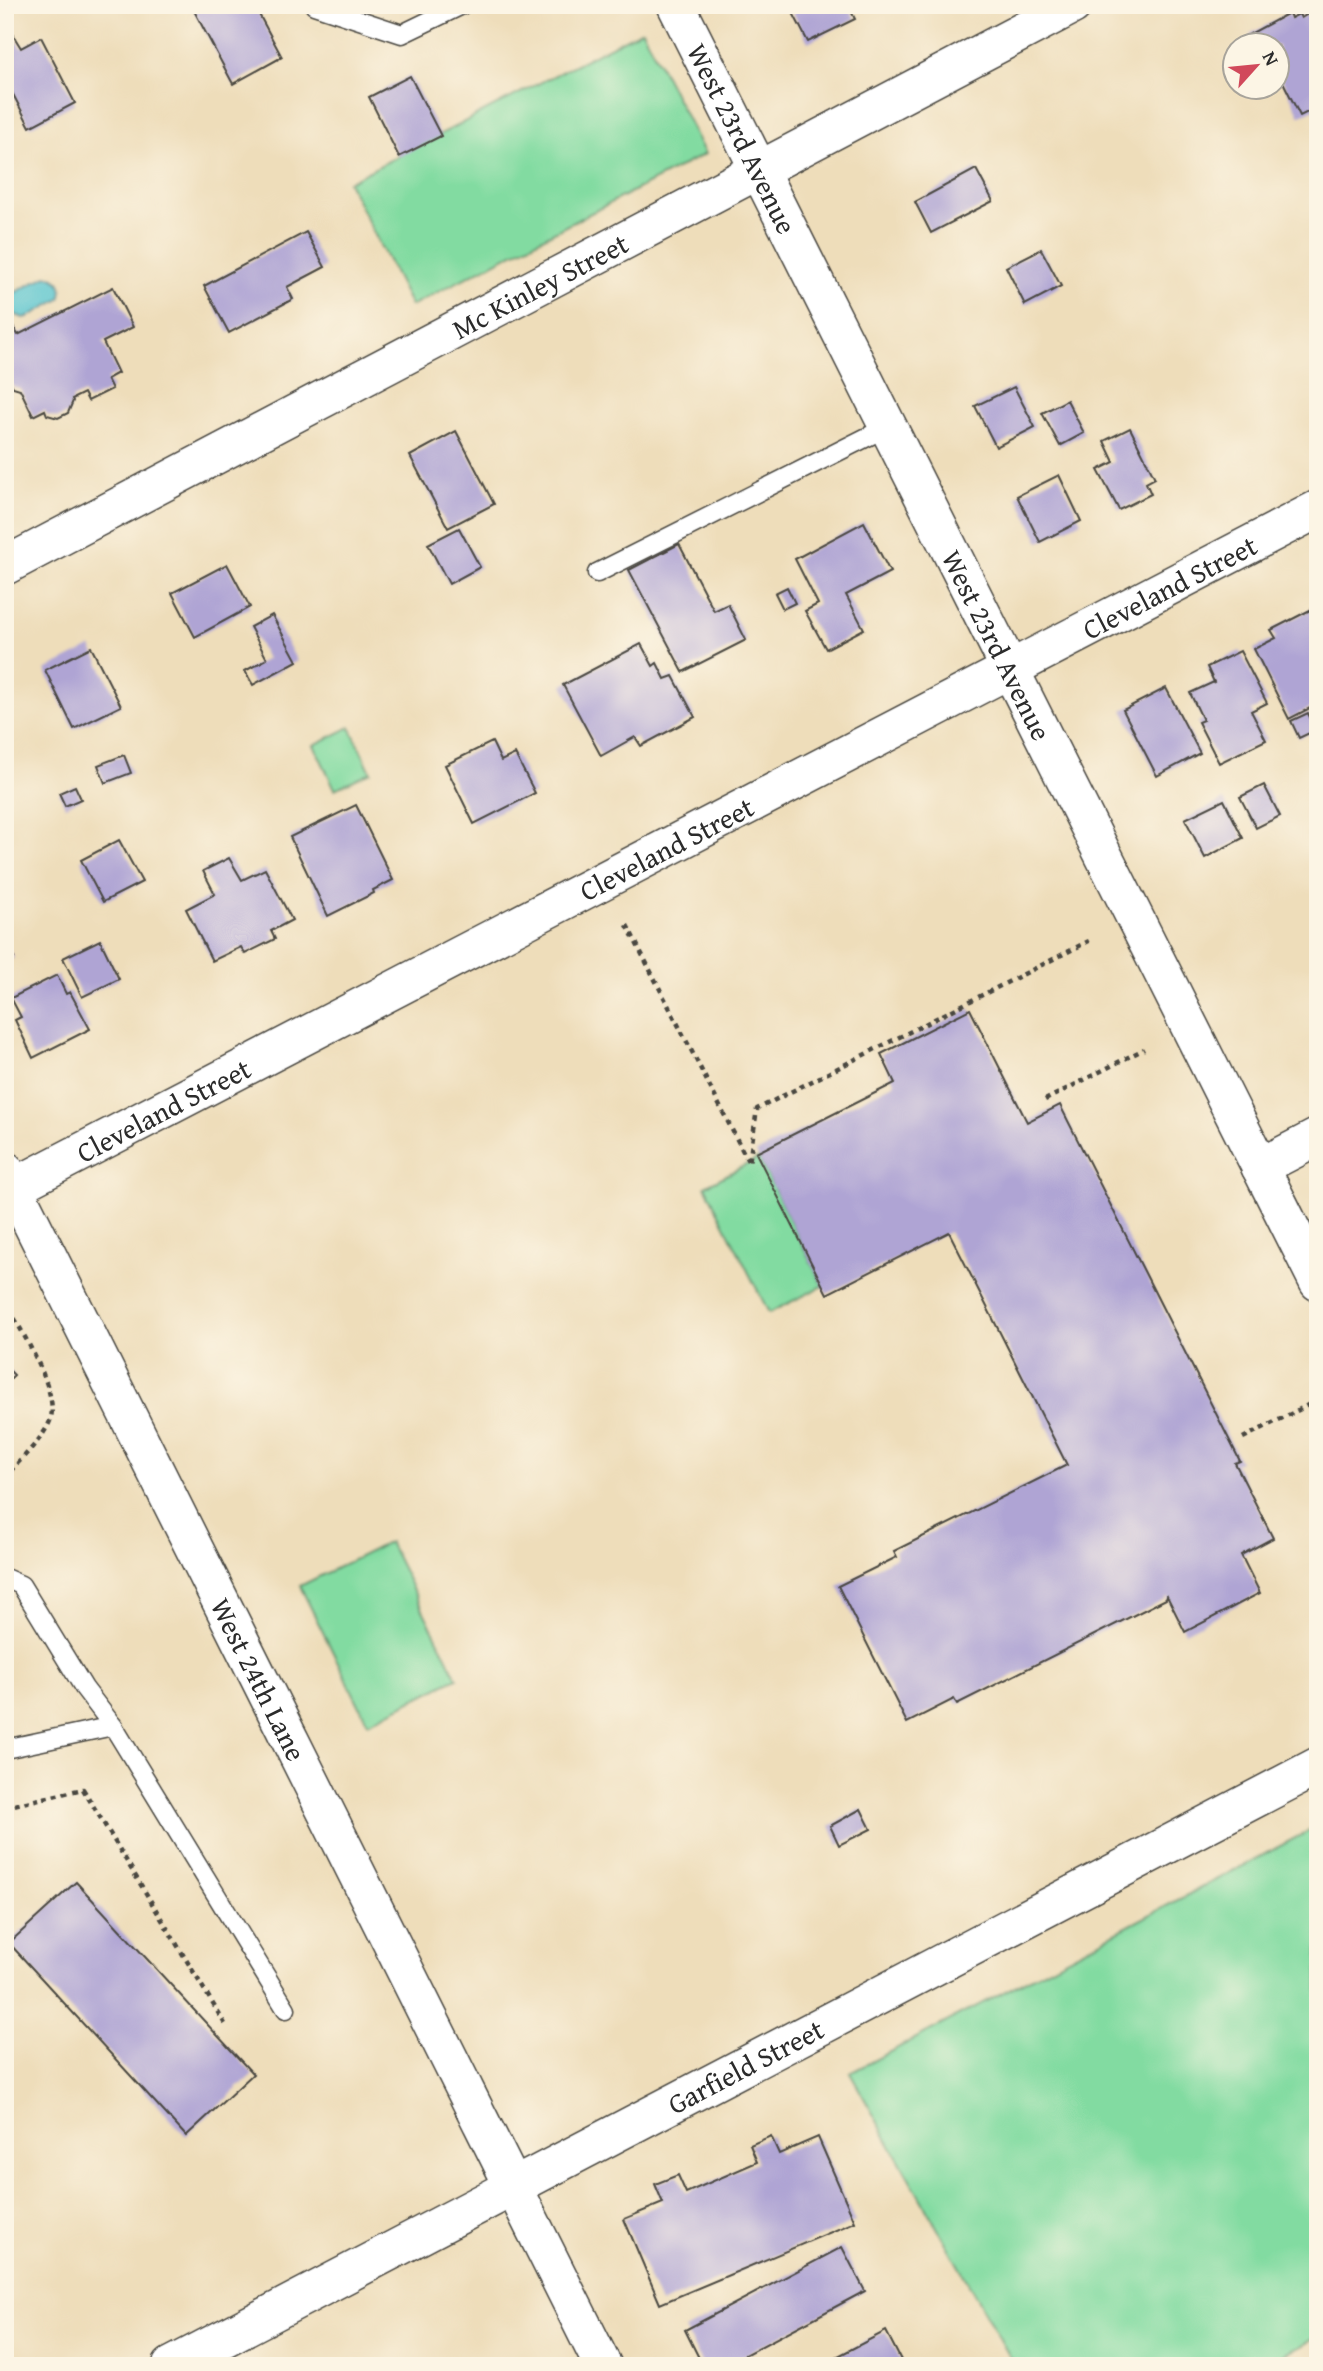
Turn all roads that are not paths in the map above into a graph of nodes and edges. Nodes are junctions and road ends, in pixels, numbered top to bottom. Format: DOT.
graph roads {
  1 [pos="314,5"];
  2 [pos="462,5"];
  3 [pos="676,5"];
  4 [pos="1073,5"];
  5 [pos="760,170"];
  6 [pos="889,426"];
  7 [pos="1318,509"];
  8 [pos="5,566"];
  9 [pos="597,573"];
  10 [pos="1011,670"];
  11 [pos="1318,1137"];
  12 [pos="1260,1167"];
  13 [pos="10,1179"];
  14 [pos="1318,1282"];
  15 [pos="5,1578"];
  16 [pos="113,1726"];
  17 [pos="5,1749"];
  18 [pos="1318,1766"];
  19 [pos="286,2009"];
  20 [pos="514,2186"];
  21 [pos="171,2366"];
  22 [pos="603,2366"];
  1 -- 2 [label="lane"];
  3 -- 5 [label="street, West 23rd Avenue"];
  4 -- 5 [label="street, Mc Kinley Street"];
  5 -- 6 [label="street, West 23rd Avenue"];
  5 -- 8 [label="street, Mc Kinley Street"];
  6 -- 9 [label="lane"];
  6 -- 10 [label="street, West 23rd Avenue"];
  7 -- 10 [label="street, Cleveland Street"];
  10 -- 12 [label="street, West 23rd Avenue"];
  10 -- 13 [label="street, Cleveland Street"];
  11 -- 12 [label="street"];
  12 -- 14 [label="street, West 23rd Avenue"];
  13 -- 20 [label="street, West 24th Lane"];
  15 -- 16 [label="lane"];
  16 -- 17 [label="lane"];
  16 -- 19 [label="lane"];
  18 -- 20 [label="street, Garfield Street"];
  20 -- 21 [label="street, Garfield Street"];
  20 -- 22 [label="street, West 24th Lane"];
}
